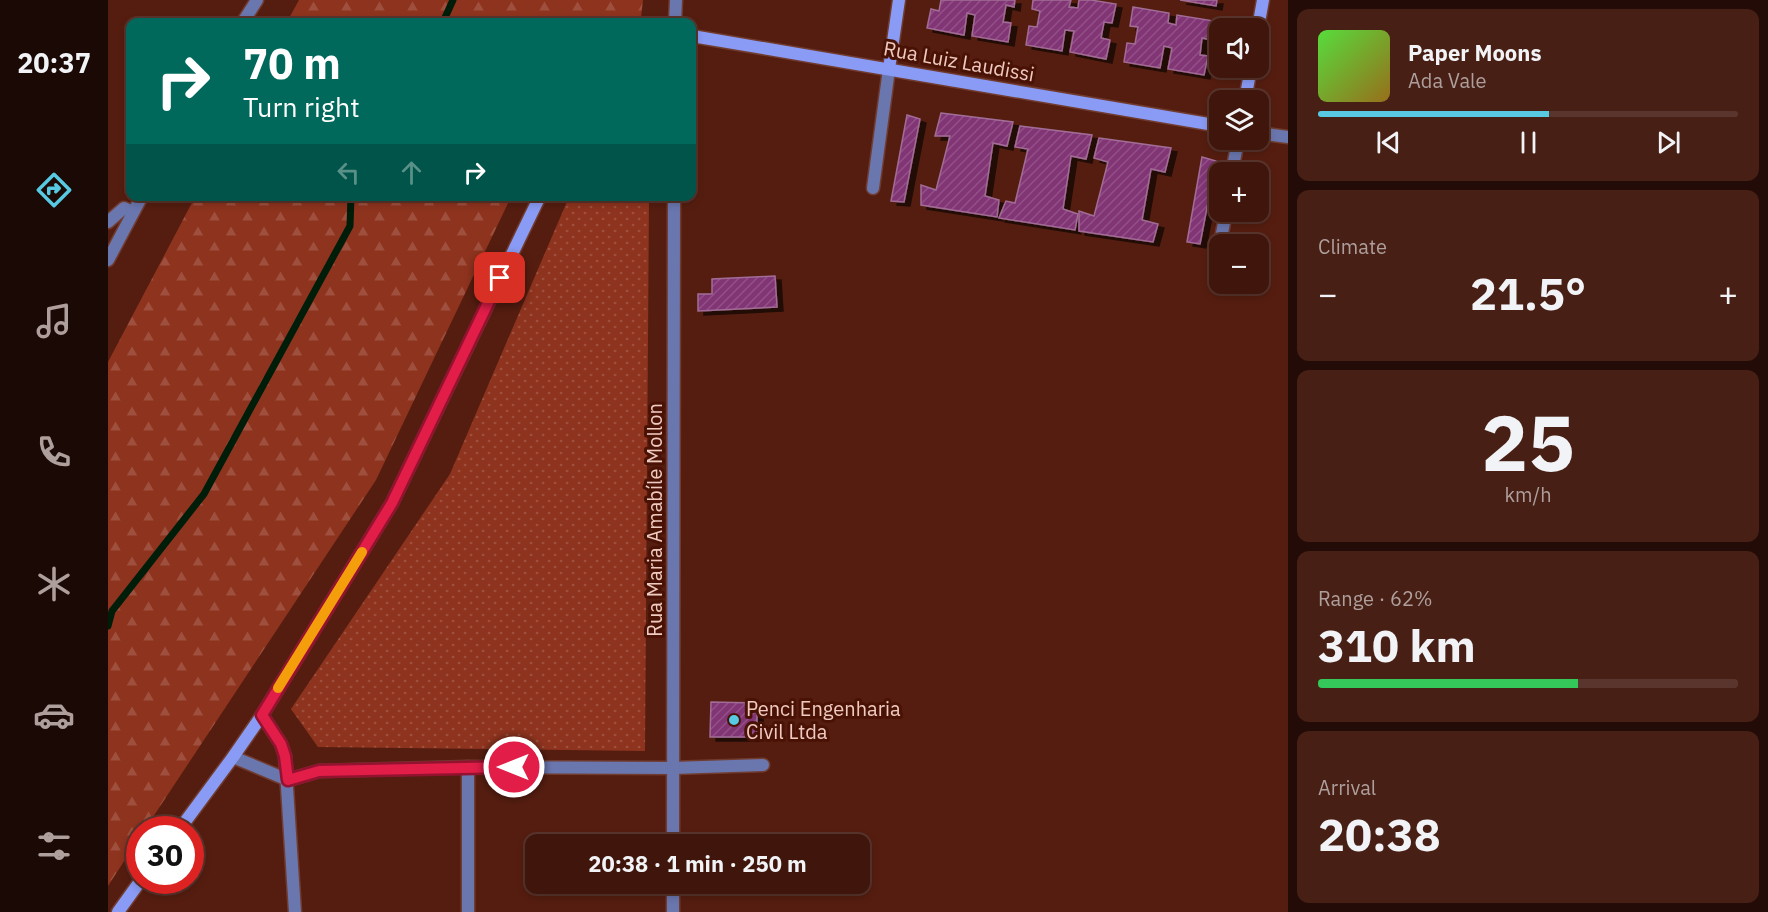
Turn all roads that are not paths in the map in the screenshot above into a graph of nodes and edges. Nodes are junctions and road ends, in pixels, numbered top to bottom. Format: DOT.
graph roads {
  1 [pos="257,0"];
  2 [pos="676,0"];
  3 [pos="899,0"];
  4 [pos="1263,0"];
  5 [pos="246,18"];
  6 [pos="675,18"];
  7 [pos="1260,18"];
  8 [pos="696,37"];
  9 [pos="889,69"];
  10 [pos="1209,124"];
  11 [pos="1269,134"];
  12 [pos="1288,137"];
  13 [pos="873,188"];
  14 [pos="139,201"];
  15 [pos="538,201"];
  16 [pos="674,201"];
  17 [pos="133,212"];
  18 [pos="108,222"];
  19 [pos="108,260"];
  20 [pos="262,715"];
  21 [pos="233,757"];
  22 [pos="762,765"];
  23 [pos="468,767"];
  24 [pos="673,768"];
  25 [pos="288,780"];
  26 [pos="189,816"];
  27 [pos="673,834"];
  28 [pos="131,894"];
  29 [pos="673,894"];
  30 [pos="118,912"];
  31 [pos="296,912"];
  32 [pos="468,912"];
  33 [pos="673,912"];
  1 -- 5 [label="street"];
  2 -- 6 [label="street"];
  3 -- 9 [label="street"];
  4 -- 7 [label="street"];
  8 -- 9 [label="street, Rua Luiz Laudissi"];
  9 -- 10 [label="street, Rua Luiz Laudissi"];
  9 -- 13 [label="street"];
  11 -- 12 [label="street"];
  14 -- 17 [label="street"];
  15 -- 20 [label="street"];
  16 -- 24 [label="street, Rua Maria Amabíle Mollon"];
  17 -- 18 [label="street"];
  17 -- 19 [label="street"];
  20 -- 21 [label="street"];
  20 -- 25 [label="street"];
  21 -- 25 [label="street"];
  21 -- 26 [label="street"];
  22 -- 24 [label="street"];
  23 -- 24 [label="street"];
  23 -- 25 [label="street"];
  23 -- 32 [label="street"];
  24 -- 27 [label="street, Rua Maria Amabíle Mollon"];
  25 -- 31 [label="street"];
  28 -- 30 [label="street"];
  29 -- 33 [label="street"];
}
